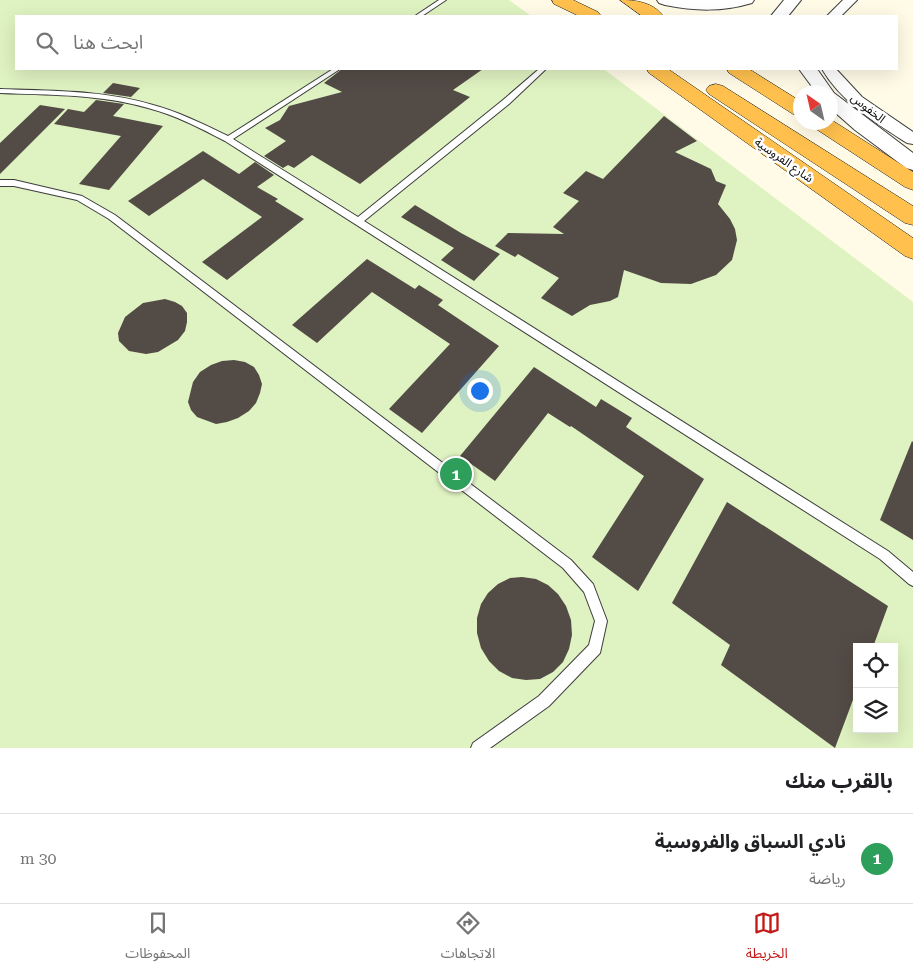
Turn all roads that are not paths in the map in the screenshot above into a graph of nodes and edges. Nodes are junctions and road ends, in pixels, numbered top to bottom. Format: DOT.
graph roads {
  1 [pos="443,0"];
  2 [pos="560,0"];
  3 [pos="628,0"];
  4 [pos="665,0"];
  5 [pos="746,0"];
  6 [pos="762,0"];
  7 [pos="793,0"];
  8 [pos="808,0"];
  9 [pos="850,0"];
  10 [pos="420,15"];
  11 [pos="582,15"];
  12 [pos="652,15"];
  13 [pos="736,15"];
  14 [pos="780,15"];
  15 [pos="801,15"];
  16 [pos="835,15"];
  17 [pos="335,70"];
  18 [pos="542,70"];
  19 [pos="657,70"];
  20 [pos="683,70"];
  21 [pos="738,70"];
  22 [pos="809,70"];
  23 [pos="830,70"];
  24 [pos="820,85"];
  25 [pos="0,91"];
  26 [pos="838,105"];
  27 [pos="793,106"];
  28 [pos="832,130"];
  29 [pos="911,136"];
  30 [pos="228,139"];
  31 [pos="913,163"];
  32 [pos="913,182"];
  33 [pos="0,183"];
  34 [pos="913,217"];
  35 [pos="870,220"];
  36 [pos="357,222"];
  37 [pos="913,250"];
  38 [pos="913,256"];
  39 [pos="913,580"];
  40 [pos="478,748"];
  1 -- 10 [label="lane"];
  2 -- 11 [label="highway"];
  3 -- 12 [label="highway"];
  4 -- 5 [label="street"];
  6 -- 13 [label="street"];
  7 -- 14 [label="street"];
  8 -- 15 [label="street"];
  9 -- 16 [label="street"];
  17 -- 30 [label="lane"];
  18 -- 36 [label="lane"];
  19 -- 35 [label="highway, شارع الفروسية"];
  20 -- 34 [label="highway"];
  21 -- 27 [label="highway"];
  22 -- 24 [label="street"];
  23 -- 29 [label="street, الخفوس"];
  25 -- 30 [label="lane"];
  26 -- 31 [label="street"];
  28 -- 32 [label="highway"];
  30 -- 36 [label="lane"];
  33 -- 40 [label="lane"];
  35 -- 37 [label="highway, شارع الفروسية"];
  35 -- 38 [label="highway"];
  36 -- 39 [label="lane"];
}
